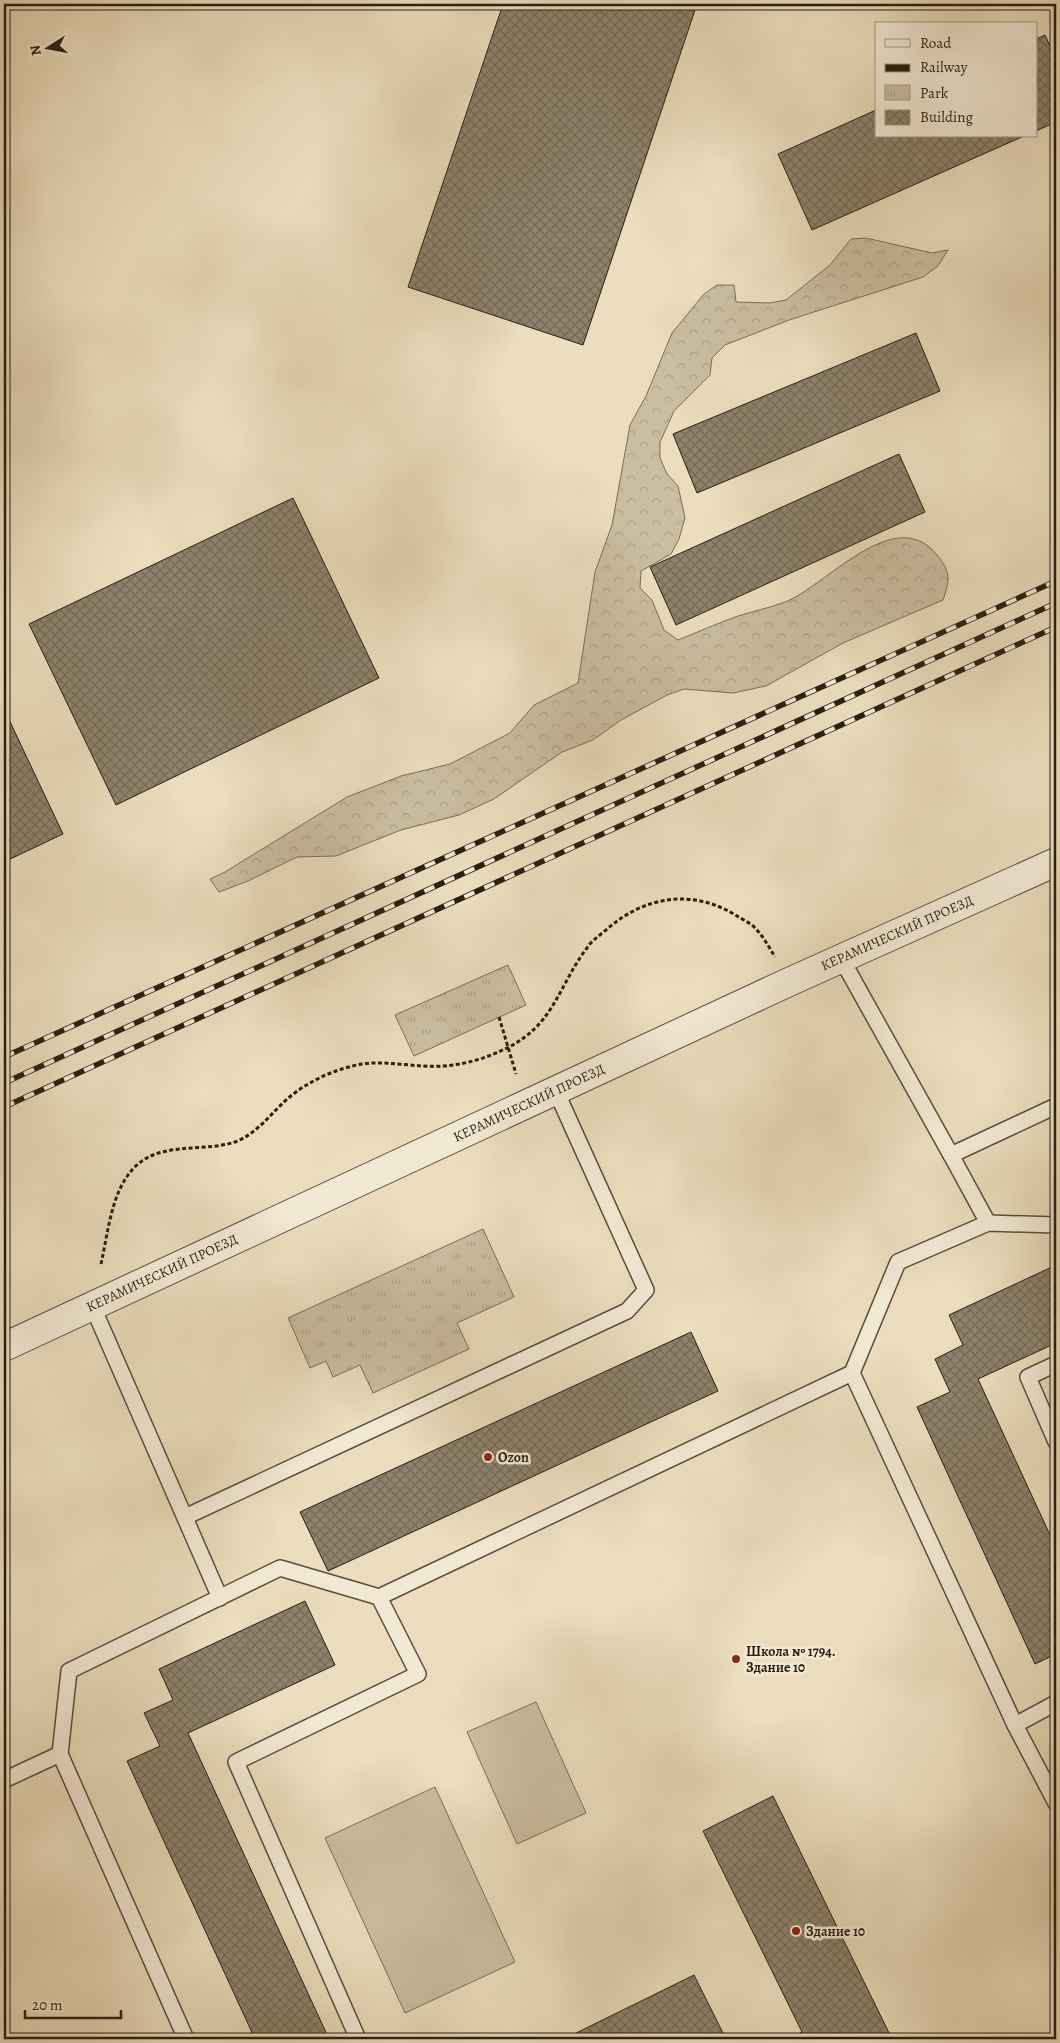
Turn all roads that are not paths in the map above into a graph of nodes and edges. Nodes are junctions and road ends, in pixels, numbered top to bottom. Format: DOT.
graph roads {
  1 [pos="1056,862"];
  2 [pos="841,958"];
  3 [pos="556,1091"];
  4 [pos="1056,1106"];
  5 [pos="952,1155"];
  6 [pos="988,1223"];
  7 [pos="1056,1225"];
  8 [pos="92,1306"];
  9 [pos="4,1347"];
  10 [pos="1056,1364"];
  11 [pos="852,1373"];
  12 [pos="1056,1442"];
  13 [pos="186,1518"];
  14 [pos="379,1597"];
  15 [pos="220,1598"];
  16 [pos="1056,1703"];
  17 [pos="1015,1725"];
  18 [pos="60,1754"];
  19 [pos="4,1780"];
  20 [pos="1056,1803"];
  21 [pos="186,2039"];
  22 [pos="358,2039"];
  1 -- 2 [label="street, КЕРАМИЧЕСКИЙ ПРОЕЗД"];
  2 -- 3 [label="street, КЕРАМИЧЕСКИЙ ПРОЕЗД"];
  2 -- 5 [label="lane"];
  3 -- 8 [label="street, КЕРАМИЧЕСКИЙ ПРОЕЗД"];
  3 -- 13 [label="lane"];
  4 -- 5 [label="lane"];
  5 -- 6 [label="lane"];
  6 -- 7 [label="lane"];
  6 -- 11 [label="lane"];
  8 -- 9 [label="street, КЕРАМИЧЕСКИЙ ПРОЕЗД"];
  8 -- 13 [label="lane"];
  10 -- 12 [label="lane"];
  11 -- 14 [label="lane"];
  11 -- 17 [label="lane"];
  13 -- 15 [label="lane"];
  14 -- 15 [label="lane"];
  14 -- 22 [label="lane"];
  15 -- 18 [label="lane"];
  16 -- 17 [label="lane"];
  17 -- 20 [label="lane"];
  18 -- 19 [label="lane"];
  18 -- 21 [label="lane"];
}
